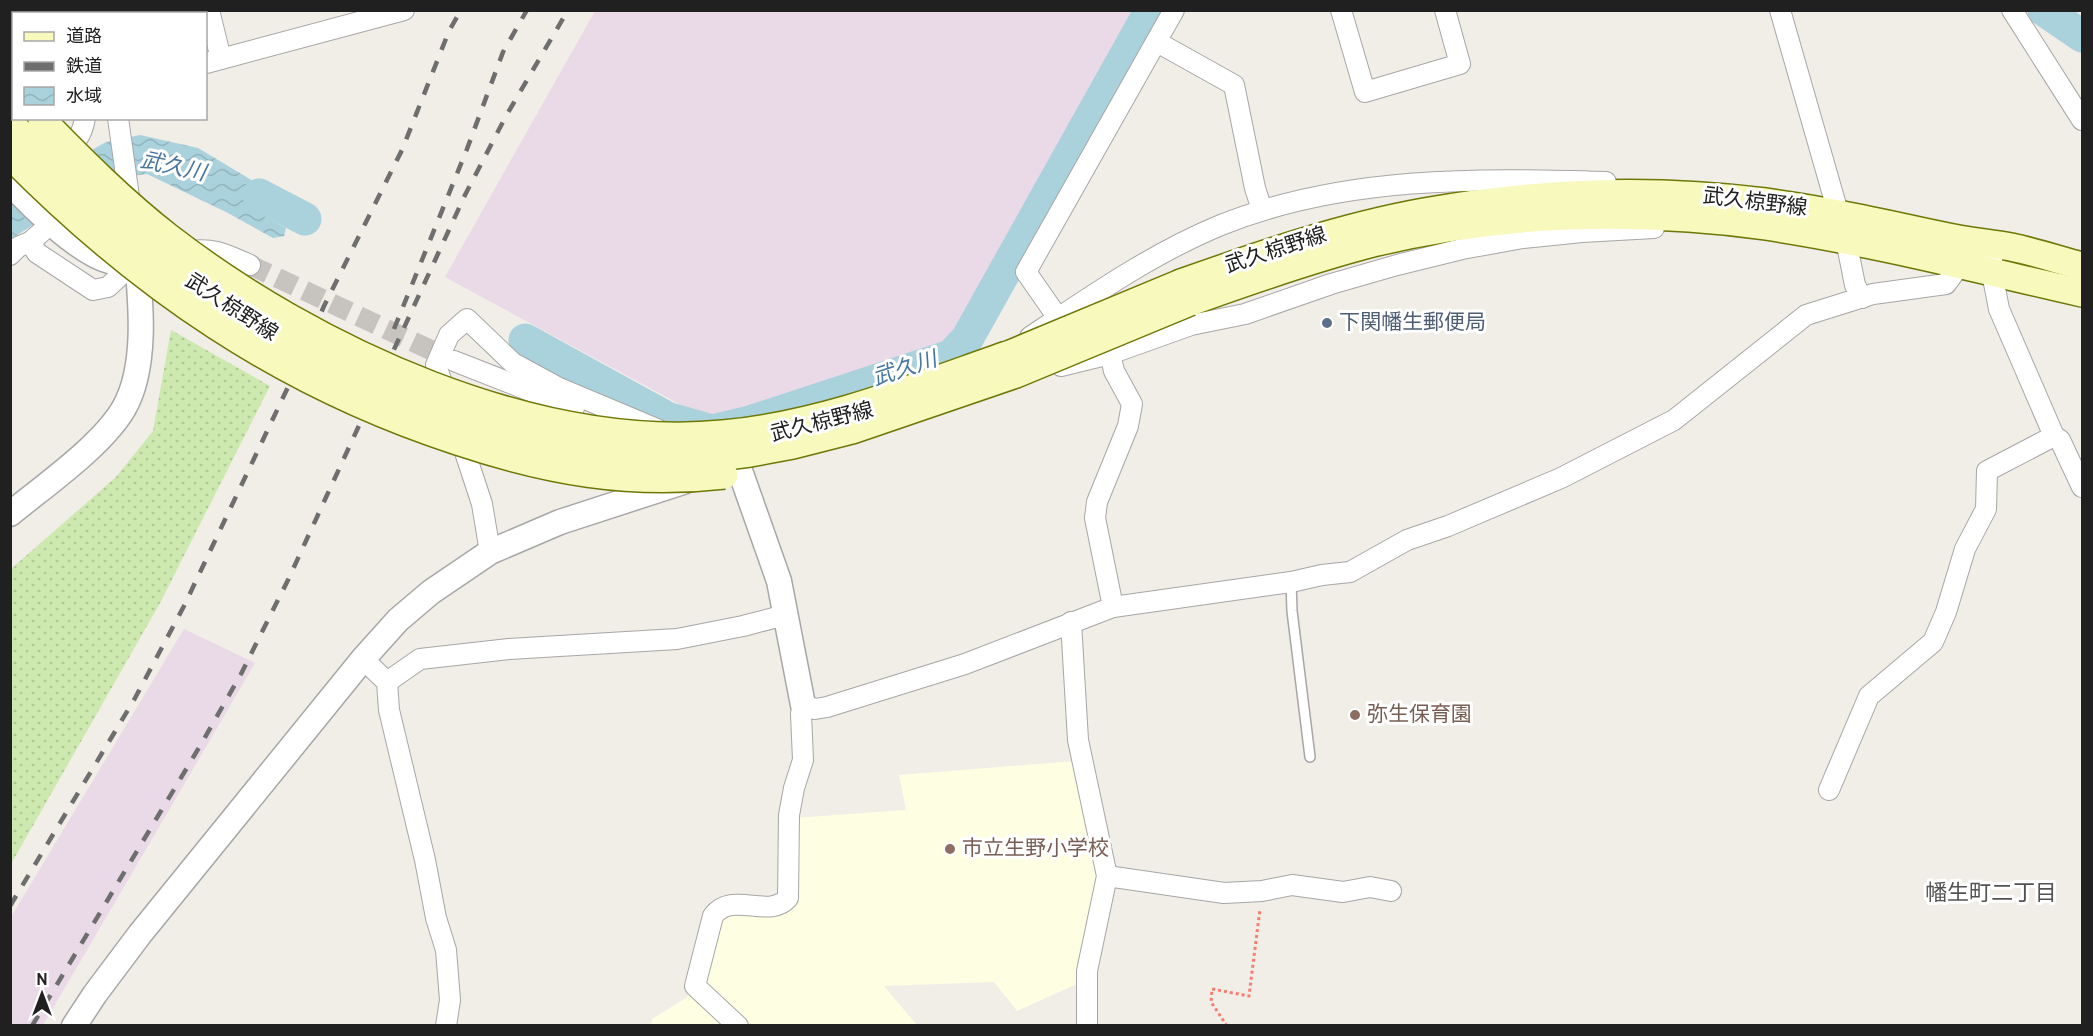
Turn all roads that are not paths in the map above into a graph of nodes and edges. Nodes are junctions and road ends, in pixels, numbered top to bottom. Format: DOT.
graph roads {
  1 [pos="209,10"];
  2 [pos="404,10"];
  3 [pos="1174,10"];
  4 [pos="1341,10"];
  5 [pos="1445,10"];
  6 [pos="1780,10"];
  7 [pos="2012,10"];
  8 [pos="337,19"];
  9 [pos="1156,42"];
  10 [pos="213,61"];
  11 [pos="42,120"];
  12 [pos="85,120"];
  13 [pos="2082,120"];
  14 [pos="10,123"];
  15 [pos="119,124"];
  16 [pos="10,155"];
  17 [pos="11,182"];
  18 [pos="1262,210"];
  19 [pos="1838,214"];
  20 [pos="49,221"];
  21 [pos="1846,240"];
  22 [pos="30,242"];
  23 [pos="1976,251"];
  24 [pos="10,255"];
  25 [pos="137,260"];
  26 [pos="250,265"];
  27 [pos="2082,266"];
  28 [pos="1992,273"];
  29 [pos="1185,293"];
  30 [pos="2082,293"];
  31 [pos="1863,298"];
  32 [pos="1058,318"];
  33 [pos="1110,354"];
  34 [pos="454,362"];
  35 [pos="1012,364"];
  36 [pos="896,410"];
  37 [pos="2054,436"];
  38 [pos="738,465"];
  39 [pos="2082,486"];
  40 [pos="10,514"];
  41 [pos="490,552"];
  42 [pos="1291,582"];
  43 [pos="1113,607"];
  44 [pos="785,615"];
  45 [pos="1071,622"];
  46 [pos="363,659"];
  47 [pos="387,682"];
  48 [pos="803,705"];
  49 [pos="1310,757"];
  50 [pos="1829,790"];
  51 [pos="1107,876"];
  52 [pos="1391,891"];
  53 [pos="74,1026"];
  54 [pos="446,1026"];
  55 [pos="738,1026"];
  56 [pos="1087,1026"];
  1 -- 10 [label="street"];
  2 -- 8 [label="street"];
  3 -- 9 [label="street"];
  4 -- 5 [label="street"];
  6 -- 19 [label="street"];
  7 -- 13 [label="street"];
  8 -- 10 [label="street"];
  9 -- 18 [label="street"];
  9 -- 32 [label="street"];
  11 -- 35 [label="main road, bridge"];
  12 -- 17 [label="street"];
  14 -- 35 [label="main road, 武久椋野線, bridge"];
  15 -- 25 [label="street"];
  16 -- 35 [label="main road, bridge"];
  17 -- 20 [label="street"];
  18 -- 19 [label="street"];
  18 -- 32 [label="street"];
  19 -- 21 [label="street"];
  19 -- 23 [label="main road, 武久椋野線"];
  19 -- 29 [label="main road, 武久椋野線"];
  20 -- 22 [label="street"];
  20 -- 25 [label="street"];
  21 -- 23 [label="main road, 武久椋野線"];
  21 -- 29 [label="main road, 武久椋野線"];
  21 -- 31 [label="street"];
  21 -- 33 [label="street"];
  22 -- 24 [label="street"];
  22 -- 25 [label="street"];
  23 -- 27 [label="main road, 武久椋野線"];
  23 -- 28 [label="main road, 武久椋野線"];
  23 -- 31 [label="street"];
  25 -- 26 [label="street"];
  25 -- 40 [label="street"];
  28 -- 30 [label="main road, 武久椋野線"];
  28 -- 37 [label="street"];
  29 -- 35 [label="main road, 武久椋野線, bridge"];
  31 -- 42 [label="street"];
  32 -- 33 [label="street"];
  32 -- 36 [label="street"];
  33 -- 36 [label="street"];
  33 -- 43 [label="street"];
  34 -- 38 [label="street"];
  36 -- 38 [label="street"];
  37 -- 39 [label="street"];
  37 -- 50 [label="street"];
  38 -- 41 [label="street"];
  38 -- 41 [label="street"];
  38 -- 44 [label="street"];
  41 -- 46 [label="street"];
  42 -- 43 [label="street"];
  42 -- 49 [label="lane"];
  43 -- 45 [label="street"];
  44 -- 47 [label="street"];
  44 -- 48 [label="street"];
  45 -- 48 [label="street"];
  45 -- 51 [label="street"];
  46 -- 47 [label="street"];
  46 -- 53 [label="street"];
  47 -- 54 [label="street"];
  48 -- 55 [label="street"];
  51 -- 52 [label="street"];
  51 -- 56 [label="street"];
}
